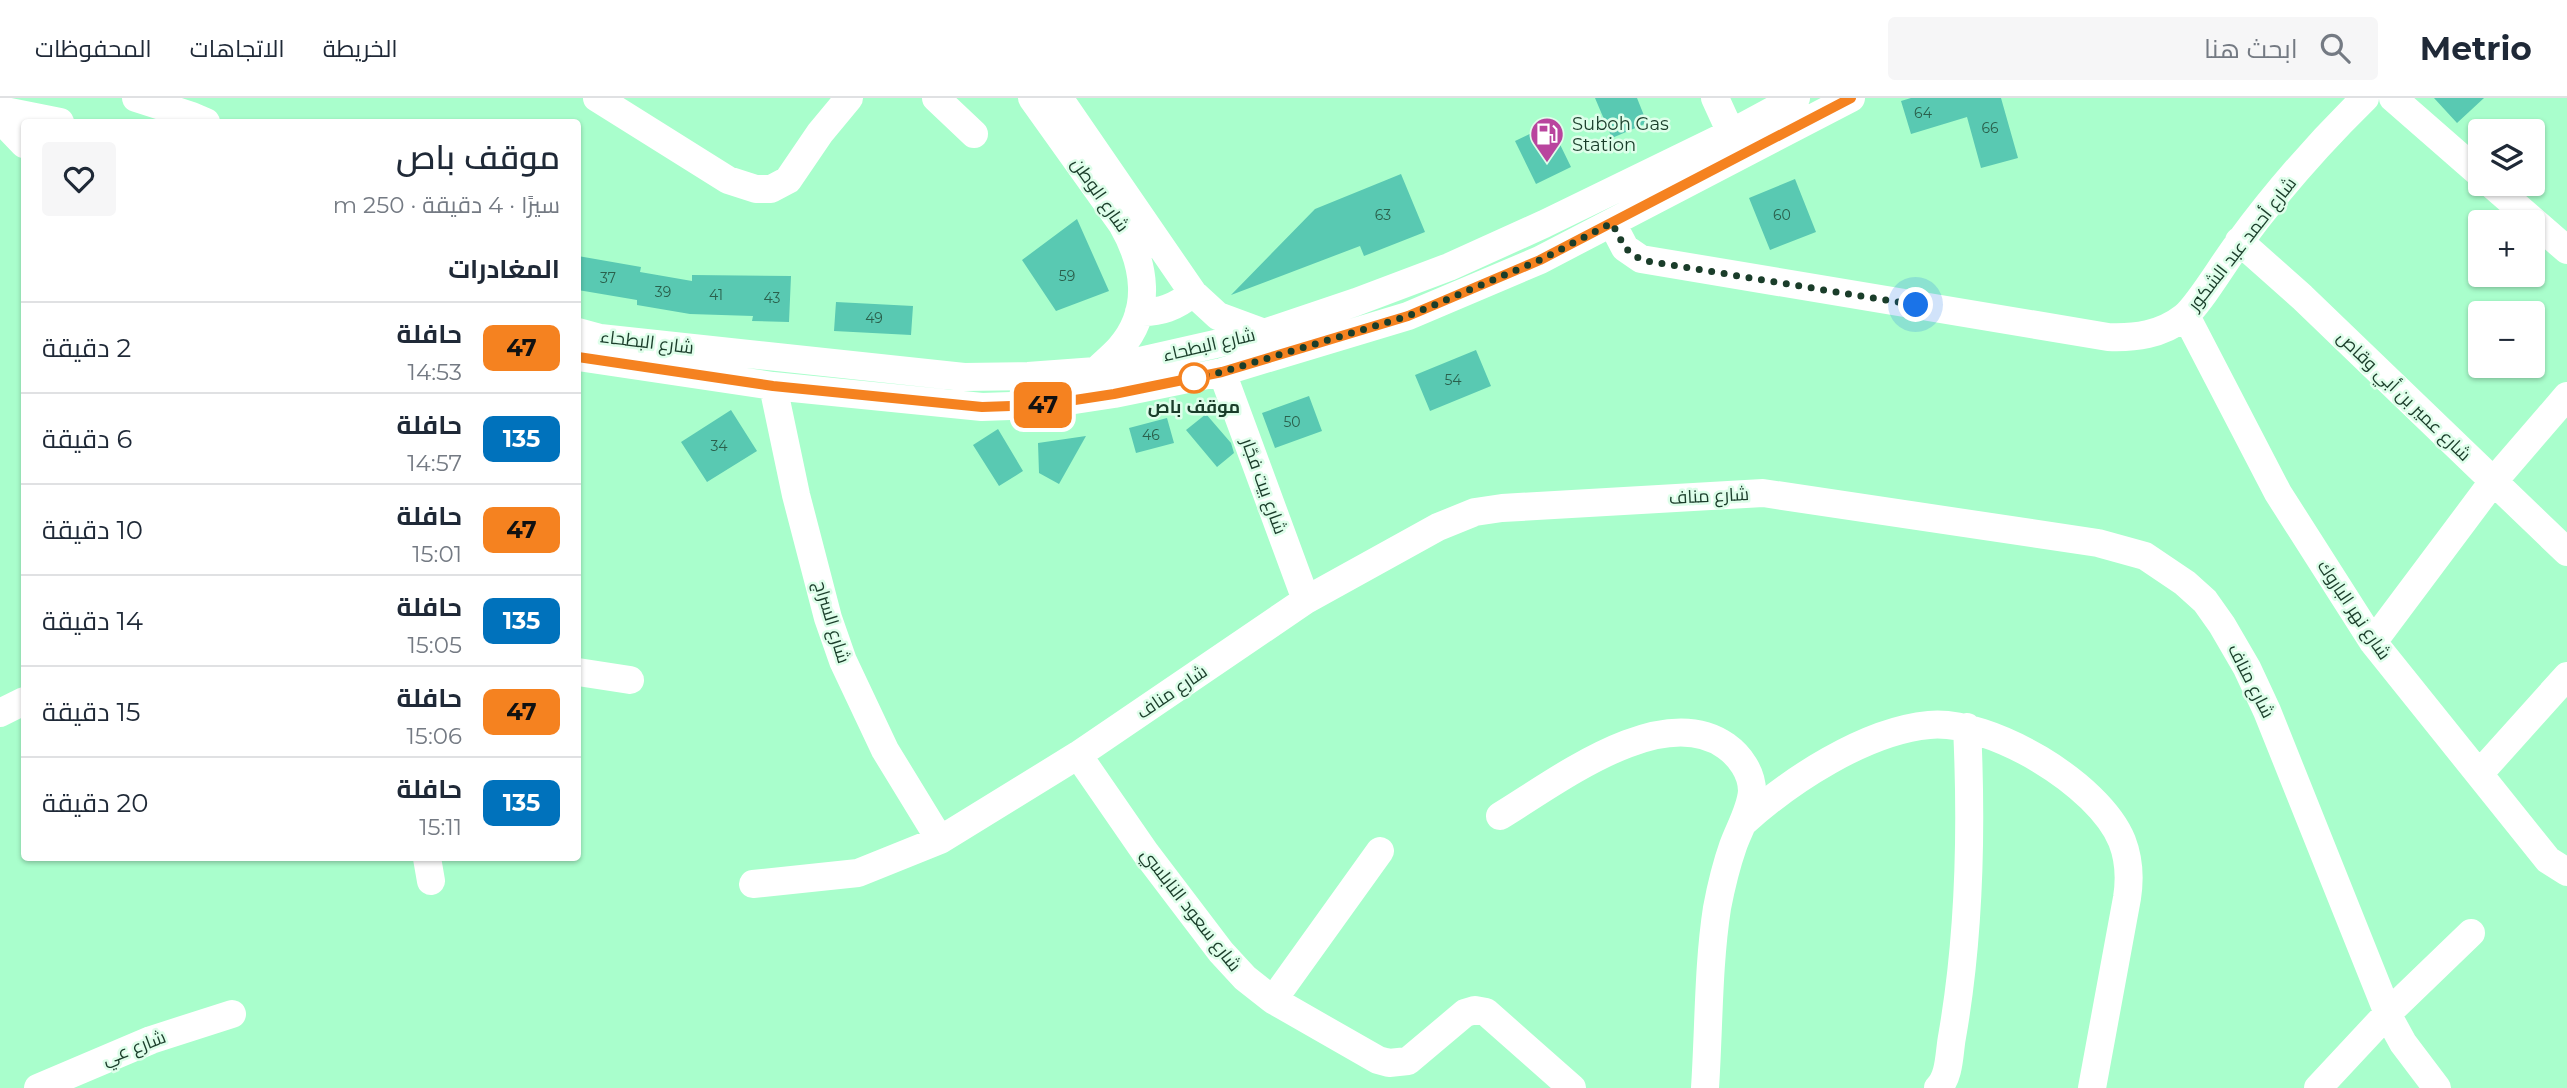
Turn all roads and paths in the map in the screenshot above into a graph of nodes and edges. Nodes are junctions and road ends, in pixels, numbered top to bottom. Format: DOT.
graph roads {
  1 [pos="597,98"];
  2 [pos="849,98"];
  3 [pos="936,98"];
  4 [pos="1032,98"];
  5 [pos="1059,98"];
  6 [pos="1715,98"];
  7 [pos="1796,98"];
  8 [pos="1851,98"];
  9 [pos="2365,98"];
  10 [pos="2393,98"];
  11 [pos="144,99"];
  12 [pos="0,110"];
  13 [pos="200,112"];
  14 [pos="0,119"];
  15 [pos="45,119"];
  16 [pos="1731,133"];
  17 [pos="974,134"];
  18 [pos="21,141"];
  19 [pos="2468,164"];
  20 [pos="2505,196"];
  21 [pos="1612,223"];
  22 [pos="2239,242"];
  23 [pos="2567,250"];
  24 [pos="1193,293"];
  25 [pos="1139,312"];
  26 [pos="2186,316"];
  27 [pos="581,333"];
  28 [pos="1264,333"];
  29 [pos="581,357"];
  30 [pos="1096,371"];
  31 [pos="1222,372"];
  32 [pos="773,386"];
  33 [pos="2567,396"];
  34 [pos="2492,482"];
  35 [pos="2567,552"];
  36 [pos="1306,600"];
  37 [pos="2373,642"];
  38 [pos="581,672"];
  39 [pos="2567,676"];
  40 [pos="629,680"];
  41 [pos="21,702"];
  42 [pos="0,713"];
  43 [pos="1966,727"];
  44 [pos="1078,755"];
  45 [pos="2479,774"];
  46 [pos="1500,816"];
  47 [pos="1743,823"];
  48 [pos="940,841"];
  49 [pos="1380,851"];
  50 [pos="2567,872"];
  51 [pos="753,884"];
  52 [pos="2471,933"];
  53 [pos="1273,1000"];
  54 [pos="2388,1013"];
  55 [pos="232,1014"];
  56 [pos="38,1088"];
  57 [pos="1572,1088"];
  58 [pos="1705,1088"];
  59 [pos="1938,1088"];
  60 [pos="2092,1088"];
  61 [pos="2318,1088"];
  62 [pos="2437,1088"];
  1 -- 2 [label="street"];
  3 -- 17 [label="street"];
  4 -- 25 [label="street, شارع الوطن"];
  5 -- 24 [label="street, شارع الوطن"];
  6 -- 16 [label="street"];
  7 -- 16 [label="street, شارع البطحاء"];
  8 -- 21 [label="street, شارع البطحاء"];
  9 -- 22 [label="street, شارع أحمد عبد الشكور"];
  10 -- 19 [label="street"];
  11 -- 13 [label="street"];
  12 -- 15 [label="street"];
  14 -- 18 [label="street"];
  16 -- 28 [label="street, شارع البطحاء"];
  20 -- 23 [label="street"];
  21 -- 26 [label="street, شارع أحمد عبد الشكور"];
  21 -- 31 [label="street, شارع البطحاء"];
  22 -- 26 [label="street, شارع أحمد عبد الشكور"];
  22 -- 34 [label="street, شارع عمير بن أبي وقاص"];
  24 -- 25 [label="street"];
  24 -- 28 [label="street, شارع الوطن"];
  25 -- 30 [label="street, شارع الوطن"];
  26 -- 37 [label="street, شارع نهر الباروك"];
  27 -- 30 [label="street, شارع البطحاء"];
  28 -- 30 [label="street, شارع البطحاء"];
  29 -- 32 [label="street, شارع البطحاء"];
  31 -- 32 [label="street, شارع البطحاء"];
  31 -- 36 [label="street, شارع بيت فجّار"];
  32 -- 48 [label="street, شارع السراج"];
  33 -- 34 [label="street"];
  34 -- 35 [label="street, شارع عمير بن أبي وقاص"];
  34 -- 37 [label="street"];
  36 -- 44 [label="street, شارع مناف"];
  36 -- 54 [label="street, شارع مناف"];
  37 -- 45 [label="street, شارع نهر الباروك"];
  38 -- 40 [label="street"];
  39 -- 45 [label="street"];
  41 -- 42 [label="street"];
  43 -- 47 [label="street"];
  43 -- 59 [label="street"];
  43 -- 60 [label="street"];
  44 -- 48 [label="street, شارع مناف"];
  44 -- 53 [label="street, شارع سعود النابلسي"];
  45 -- 50 [label="street, شارع نهر الباروك"];
  46 -- 47 [label="street"];
  47 -- 58 [label="street"];
  48 -- 51 [label="street, شارع مناف"];
  49 -- 53 [label="street"];
  52 -- 54 [label="street"];
  53 -- 57 [label="street, شارع سعود النابلسي"];
  54 -- 61 [label="street"];
  54 -- 62 [label="street, شارع مناف"];
  55 -- 56 [label="street, شارع عي"];
}
